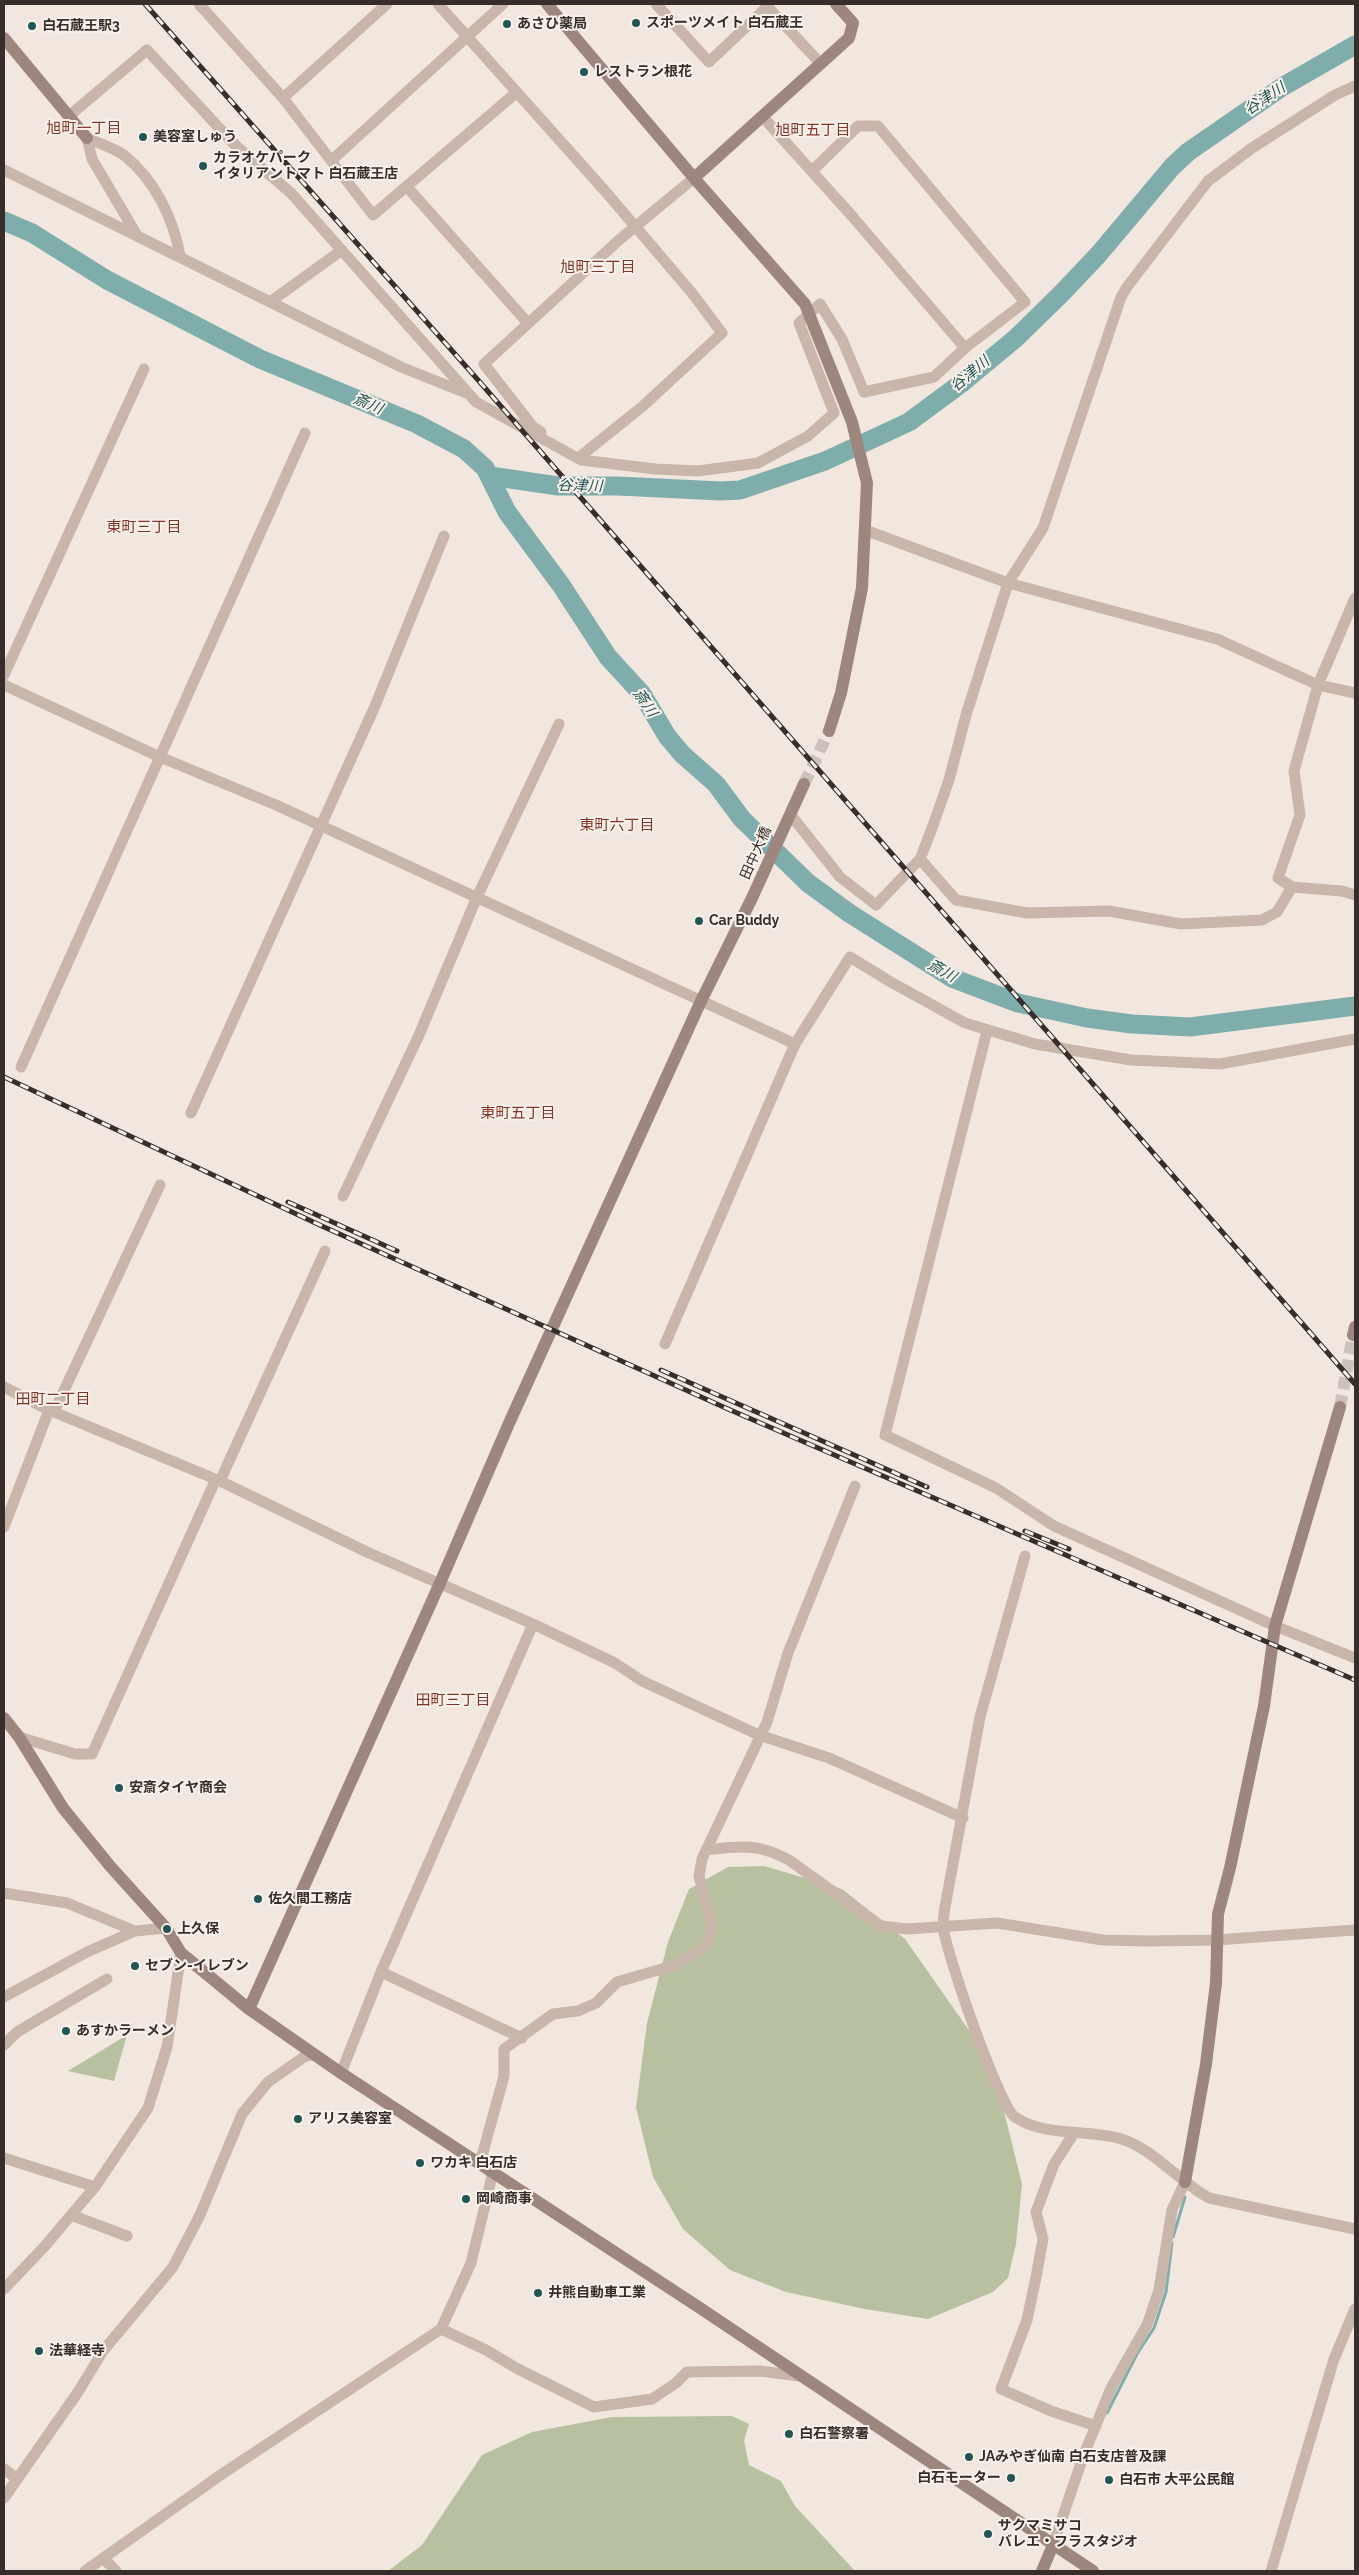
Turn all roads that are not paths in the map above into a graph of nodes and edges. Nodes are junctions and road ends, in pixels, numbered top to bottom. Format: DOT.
graph roads {
  1 [pos="199,4"];
  2 [pos="387,4"];
  3 [pos="438,4"];
  4 [pos="504,4"];
  5 [pos="547,4"];
  6 [pos="656,4"];
  7 [pos="836,4"];
  8 [pos="766,5"];
  9 [pos="466,36"];
  10 [pos="4,38"];
  11 [pos="821,64"];
  12 [pos="1355,86"];
  13 [pos="517,92"];
  14 [pos="283,98"];
  15 [pos="69,116"];
  16 [pos="762,116"];
  17 [pos="87,138"];
  18 [pos="332,160"];
  19 [pos="5,170"];
  20 [pos="812,172"];
  21 [pos="694,178"];
  22 [pos="408,188"];
  23 [pos="635,227"];
  24 [pos="138,236"];
  25 [pos="342,250"];
  26 [pos="180,256"];
  27 [pos="270,302"];
  28 [pos="808,313"];
  29 [pos="527,322"];
  30 [pos="965,348"];
  31 [pos="144,369"];
  32 [pos="469,395"];
  33 [pos="305,433"];
  34 [pos="582,458"];
  35 [pos="865,530"];
  36 [pos="444,536"];
  37 [pos="1008,583"];
  38 [pos="1355,598"];
  39 [pos="4,675"];
  40 [pos="4,684"];
  41 [pos="1318,685"];
  42 [pos="1355,693"];
  43 [pos="559,724"];
  44 [pos="829,731"];
  45 [pos="160,757"];
  46 [pos="804,784"];
  47 [pos="788,817"];
  48 [pos="319,826"];
  49 [pos="920,859"];
  50 [pos="1292,887"];
  51 [pos="1355,895"];
  52 [pos="477,897"];
  53 [pos="701,1001"];
  54 [pos="987,1030"];
  55 [pos="1355,1039"];
  56 [pos="795,1044"];
  57 [pos="21,1067"];
  58 [pos="191,1113"];
  59 [pos="160,1185"];
  60 [pos="343,1196"];
  61 [pos="325,1251"];
  62 [pos="665,1344"];
  63 [pos="4,1387"];
  64 [pos="1340,1406"];
  65 [pos="52,1411"];
  66 [pos="217,1481"];
  67 [pos="855,1486"];
  68 [pos="4,1527"];
  69 [pos="1025,1556"];
  70 [pos="440,1583"];
  71 [pos="533,1624"];
  72 [pos="1276,1626"];
  73 [pos="1355,1658"];
  74 [pos="4,1718"];
  75 [pos="759,1735"];
  76 [pos="19,1737"];
  77 [pos="963,1818"];
  78 [pos="706,1850"];
  79 [pos="4,1893"];
  80 [pos="943,1927"];
  81 [pos="166,1928"];
  82 [pos="1355,1930"];
  83 [pos="135,1931"];
  84 [pos="1216,1940"];
  85 [pos="181,1953"];
  86 [pos="381,1972"];
  87 [pos="107,1979"];
  88 [pos="4,1997"];
  89 [pos="249,2008"];
  90 [pos="522,2038"];
  91 [pos="4,2045"];
  92 [pos="314,2054"];
  93 [pos="341,2073"];
  94 [pos="1074,2133"];
  95 [pos="4,2158"];
  96 [pos="480,2163"];
  97 [pos="493,2172"];
  98 [pos="1185,2182"];
  99 [pos="95,2187"];
  100 [pos="71,2215"];
  101 [pos="1355,2229"];
  102 [pos="127,2236"];
  103 [pos="4,2289"];
  104 [pos="1355,2309"];
  105 [pos="441,2329"];
  106 [pos="799,2376"];
  107 [pos="1096,2426"];
  108 [pos="4,2469"];
  109 [pos="16,2478"];
  110 [pos="4,2498"];
  111 [pos="1054,2545"];
  112 [pos="104,2559"];
  113 [pos="85,2571"];
  114 [pos="116,2571"];
  115 [pos="1042,2571"];
  116 [pos="1093,2571"];
  117 [pos="1271,2571"];
  1 -- 14 [label="street"];
  2 -- 14 [label="street"];
  3 -- 9 [label="street"];
  4 -- 9 [label="street"];
  5 -- 21 [label="street"];
  6 -- 8 [label="street"];
  7 -- 11 [label="street"];
  8 -- 11 [label="street"];
  9 -- 13 [label="street"];
  9 -- 18 [label="street"];
  10 -- 15 [label="street"];
  11 -- 16 [label="street"];
  12 -- 37 [label="street"];
  13 -- 22 [label="street"];
  13 -- 23 [label="street"];
  14 -- 18 [label="street"];
  15 -- 17 [label="street"];
  15 -- 25 [label="street"];
  16 -- 20 [label="street"];
  16 -- 21 [label="street"];
  17 -- 24 [label="street"];
  17 -- 26 [label="street"];
  18 -- 22 [label="street"];
  19 -- 24 [label="street"];
  20 -- 30 [label="street"];
  20 -- 30 [label="street"];
  21 -- 23 [label="street"];
  21 -- 28 [label="street"];
  22 -- 29 [label="street"];
  23 -- 29 [label="street"];
  23 -- 34 [label="street"];
  24 -- 26 [label="street"];
  25 -- 27 [label="street"];
  25 -- 32 [label="street"];
  26 -- 27 [label="street"];
  27 -- 32 [label="street"];
  28 -- 30 [label="street"];
  28 -- 34 [label="street"];
  28 -- 35 [label="street"];
  29 -- 34 [label="street"];
  31 -- 39 [label="street"];
  32 -- 34 [label="street"];
  33 -- 45 [label="street"];
  35 -- 37 [label="street"];
  35 -- 44 [label="street"];
  36 -- 48 [label="street"];
  37 -- 41 [label="street"];
  37 -- 49 [label="street"];
  38 -- 41 [label="street"];
  40 -- 45 [label="street"];
  41 -- 42 [label="street"];
  41 -- 50 [label="street"];
  43 -- 52 [label="street"];
  45 -- 48 [label="street"];
  45 -- 57 [label="street"];
  46 -- 47 [label="street, 田中大橋"];
  47 -- 49 [label="street"];
  47 -- 53 [label="street, 田中大橋"];
  48 -- 52 [label="street"];
  48 -- 58 [label="street"];
  49 -- 50 [label="street"];
  50 -- 51 [label="street"];
  52 -- 53 [label="street"];
  52 -- 60 [label="street"];
  53 -- 56 [label="street"];
  53 -- 70 [label="street, 田中大橋"];
  54 -- 55 [label="street"];
  54 -- 56 [label="street"];
  54 -- 72 [label="street"];
  56 -- 62 [label="street"];
  59 -- 65 [label="street"];
  61 -- 66 [label="street"];
  63 -- 65 [label="street"];
  64 -- 72 [label="street"];
  65 -- 66 [label="street"];
  65 -- 68 [label="street"];
  66 -- 70 [label="street"];
  66 -- 76 [label="street"];
  67 -- 75 [label="street"];
  69 -- 77 [label="street"];
  70 -- 71 [label="street"];
  70 -- 89 [label="street, 田中大橋"];
  71 -- 75 [label="street"];
  71 -- 86 [label="street"];
  72 -- 73 [label="street"];
  72 -- 84 [label="street"];
  74 -- 76 [label="street"];
  75 -- 77 [label="street"];
  75 -- 78 [label="street"];
  76 -- 81 [label="street"];
  77 -- 80 [label="street"];
  78 -- 80 [label="street"];
  78 -- 90 [label="street"];
  79 -- 83 [label="street"];
  80 -- 84 [label="street"];
  80 -- 94 [label="street"];
  81 -- 83 [label="street"];
  81 -- 85 [label="street"];
  82 -- 84 [label="street"];
  83 -- 88 [label="street"];
  84 -- 98 [label="street"];
  85 -- 89 [label="street"];
  85 -- 99 [label="street"];
  86 -- 90 [label="street"];
  86 -- 93 [label="street"];
  87 -- 91 [label="street"];
  89 -- 92 [label="street"];
  90 -- 96 [label="street"];
  92 -- 93 [label="street"];
  92 -- 109 [label="street"];
  93 -- 96 [label="street"];
  94 -- 98 [label="street"];
  94 -- 107 [label="street"];
  95 -- 99 [label="street"];
  96 -- 97 [label="street"];
  97 -- 105 [label="street"];
  97 -- 106 [label="street"];
  98 -- 101 [label="street"];
  98 -- 107 [label="street"];
  99 -- 100 [label="street"];
  100 -- 102 [label="street"];
  100 -- 103 [label="street"];
  104 -- 117 [label="street"];
  105 -- 106 [label="street"];
  105 -- 112 [label="street"];
  106 -- 111 [label="street"];
  107 -- 111 [label="street"];
  108 -- 109 [label="street"];
  109 -- 110 [label="street"];
  111 -- 115 [label="street"];
  111 -- 116 [label="street"];
  112 -- 113 [label="street"];
  112 -- 114 [label="street"];
}
